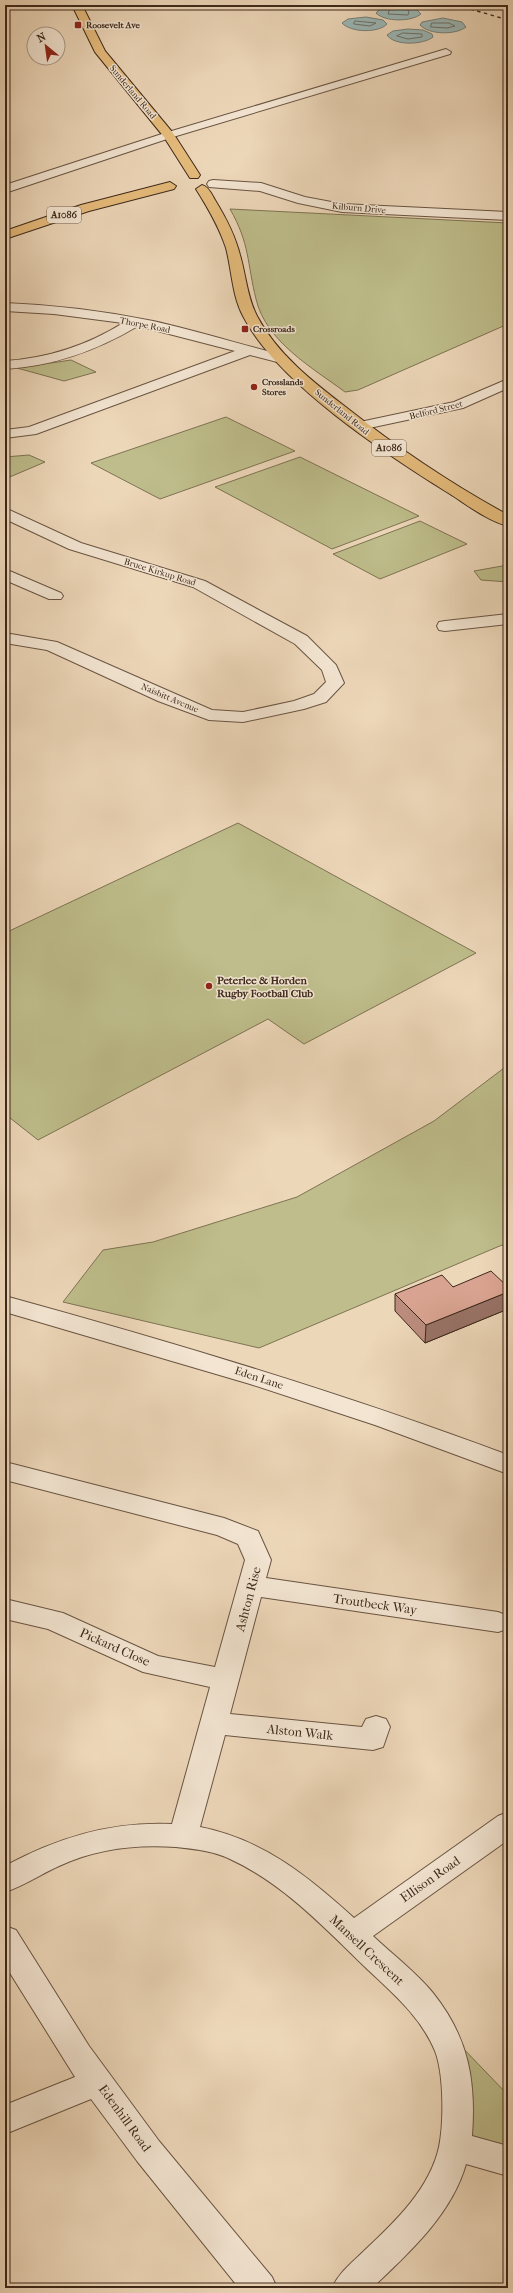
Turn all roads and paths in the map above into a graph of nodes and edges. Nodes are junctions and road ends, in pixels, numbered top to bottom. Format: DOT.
graph roads {
  1 [pos="77,5"];
  2 [pos="446,52"];
  3 [pos="169,135"];
  4 [pos="194,175"];
  5 [pos="170,186"];
  6 [pos="207,187"];
  7 [pos="5,190"];
  8 [pos="508,216"];
  9 [pos="5,235"];
  10 [pos="5,307"];
  11 [pos="135,322"];
  12 [pos="246,352"];
  13 [pos="281,359"];
  14 [pos="5,365"];
  15 [pos="508,383"];
  16 [pos="489,392"];
  17 [pos="508,398"];
  18 [pos="360,426"];
  19 [pos="5,434"];
  20 [pos="5,513"];
  21 [pos="508,521"];
  22 [pos="5,574"];
  23 [pos="55,596"];
  24 [pos="508,619"];
  25 [pos="445,626"];
  26 [pos="5,638"];
  27 [pos="335,683"];
  28 [pos="5,1304"];
  29 [pos="508,1465"];
  30 [pos="5,1470"];
  31 [pos="251,1586"];
  32 [pos="5,1609"];
  33 [pos="498,1622"];
  34 [pos="226,1680"];
  35 [pos="215,1723"];
  36 [pos="376,1727"];
  37 [pos="508,1824"];
  38 [pos="184,1837"];
  39 [pos="5,1880"];
  40 [pos="352,1935"];
  41 [pos="5,1939"];
  42 [pos="98,2082"];
  43 [pos="5,2120"];
  44 [pos="455,2146"];
  45 [pos="508,2161"];
  46 [pos="260,2288"];
  47 [pos="349,2288"];
  1 -- 3 [label="main road, Sunderland Road"];
  2 -- 3 [label="street"];
  3 -- 4 [label="main road, Sunderland Road"];
  3 -- 7 [label="street"];
  4 -- 5 [label="main road"];
  4 -- 6 [label="main road"];
  5 -- 6 [label="main road"];
  5 -- 9 [label="main road, A1086"];
  6 -- 8 [label="street, Kilburn Drive"];
  6 -- 13 [label="main road, Sunderland Road / A1086"];
  10 -- 11 [label="street, Thorpe Road"];
  11 -- 12 [label="street, Thorpe Road"];
  11 -- 14 [label="street"];
  12 -- 13 [label="street, Thorpe Road"];
  12 -- 19 [label="street"];
  13 -- 18 [label="main road, Sunderland Road / A1086"];
  15 -- 16 [label="street, Belford Street"];
  16 -- 17 [label="street"];
  16 -- 18 [label="street, Belford Street"];
  18 -- 21 [label="main road, Sunderland Road / A1086"];
  20 -- 27 [label="street, Bruce Kirkup Road"];
  22 -- 23 [label="street"];
  24 -- 25 [label="street"];
  26 -- 27 [label="street, Naisbitt Avenue"];
  28 -- 29 [label="street, Eden Lane"];
  30 -- 31 [label="street, Ashton Rise"];
  31 -- 33 [label="street, Troutbeck Way"];
  31 -- 34 [label="street, Ashton Rise"];
  32 -- 34 [label="street, Pickard Close"];
  34 -- 35 [label="street, Ashton Rise"];
  35 -- 36 [label="street, Alston Walk"];
  35 -- 38 [label="street, Ashton Rise"];
  37 -- 40 [label="street, Ellison Road"];
  38 -- 39 [label="street, Mansell Crescent"];
  38 -- 40 [label="street, Mansell Crescent"];
  40 -- 44 [label="street, Mansell Crescent"];
  41 -- 42 [label="street, Edenhill Road"];
  42 -- 43 [label="street"];
  42 -- 46 [label="street, Edenhill Road"];
  44 -- 45 [label="street"];
  44 -- 47 [label="street, Mansell Crescent"];
}
